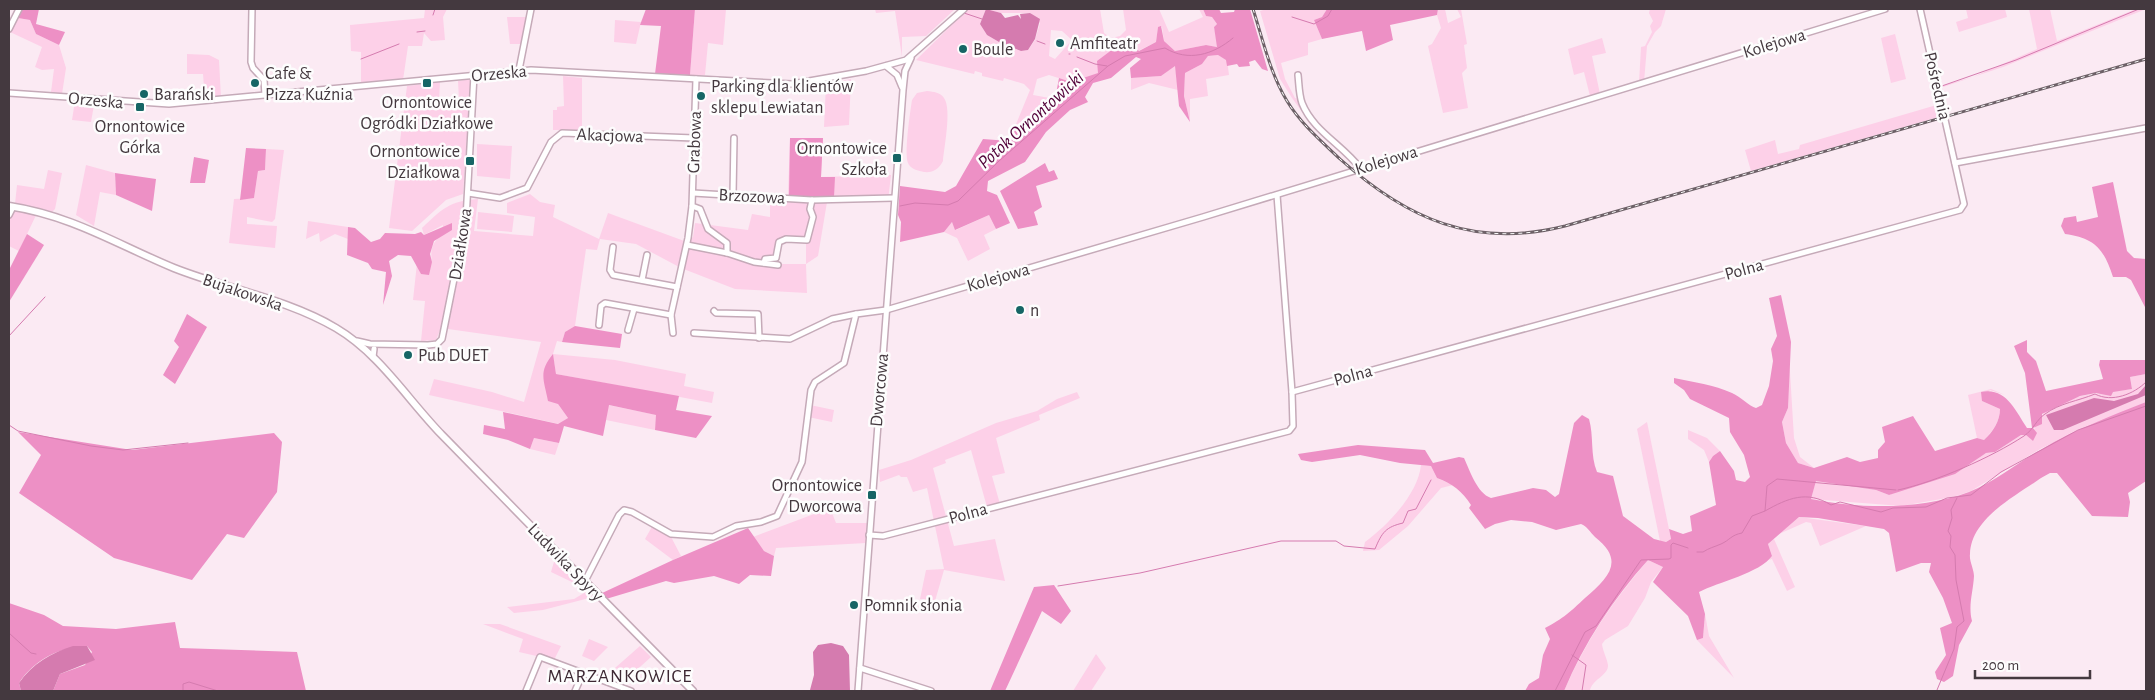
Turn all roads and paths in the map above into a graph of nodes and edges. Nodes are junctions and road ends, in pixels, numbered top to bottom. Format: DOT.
graph roads {
  1 [pos="18,9"];
  2 [pos="252,9"];
  3 [pos="531,9"];
  4 [pos="964,9"];
  5 [pos="1886,9"];
  6 [pos="1920,9"];
  7 [pos="9,28"];
  8 [pos="911,58"];
  9 [pos="899,63"];
  10 [pos="886,66"];
  11 [pos="519,70"];
  12 [pos="905,72"];
  13 [pos="897,74"];
  14 [pos="474,75"];
  15 [pos="1298,75"];
  16 [pos="696,79"];
  17 [pos="902,90"];
  18 [pos="10,93"];
  19 [pos="265,95"];
  20 [pos="2146,128"];
  21 [pos="694,138"];
  22 [pos="734,138"];
  23 [pos="1955,163"];
  24 [pos="1360,168"];
  25 [pos="468,193"];
  26 [pos="693,193"];
  27 [pos="733,195"];
  28 [pos="1276,195"];
  29 [pos="894,198"];
  30 [pos="812,200"];
  31 [pos="11,206"];
  32 [pos="692,206"];
  33 [pos="9,215"];
  34 [pos="687,245"];
  35 [pos="613,247"];
  36 [pos="727,253"];
  37 [pos="647,255"];
  38 [pos="764,264"];
  39 [pos="778,265"];
  40 [pos="642,280"];
  41 [pos="677,288"];
  42 [pos="634,308"];
  43 [pos="886,310"];
  44 [pos="714,311"];
  45 [pos="856,314"];
  46 [pos="671,315"];
  47 [pos="599,325"];
  48 [pos="628,330"];
  49 [pos="673,333"];
  50 [pos="694,333"];
  51 [pos="759,338"];
  52 [pos="353,340"];
  53 [pos="372,346"];
  54 [pos="366,350"];
  55 [pos="373,357"];
  56 [pos="1292,392"];
  57 [pos="440,432"];
  58 [pos="869,535"];
  59 [pos="585,581"];
  60 [pos="860,668"];
  61 [pos="583,673"];
  62 [pos="526,691"];
  63 [pos="575,691"];
  64 [pos="631,691"];
  65 [pos="694,691"];
  66 [pos="858,691"];
  67 [pos="931,691"];
  1 -- 7 [label="street"];
  2 -- 19 [label="street"];
  3 -- 11 [label="street"];
  4 -- 8 [label="street, Orzeska"];
  5 -- 24 [label="street, Kolejowa"];
  6 -- 23 [label="street, Pośrednia"];
  8 -- 9 [label="street, Orzeska"];
  8 -- 12 [label="street, Dworcowa"];
  9 -- 10 [label="street, Orzeska"];
  9 -- 12 [label="street"];
  9 -- 13 [label="street"];
  10 -- 13 [label="street"];
  10 -- 16 [label="street, Orzeska"];
  11 -- 14 [label="street, Orzeska"];
  11 -- 16 [label="street, Orzeska"];
  12 -- 13 [label="street"];
  12 -- 17 [label="street, Dworcowa"];
  13 -- 17 [label="street, Dworcowa"];
  14 -- 19 [label="street, Orzeska"];
  14 -- 25 [label="street, Działkowa"];
  15 -- 24 [label="street"];
  16 -- 21 [label="street, Grabowa"];
  17 -- 29 [label="street, Dworcowa"];
  18 -- 19 [label="street, Orzeska"];
  20 -- 23 [label="street"];
  21 -- 25 [label="street, Akacjowa"];
  21 -- 26 [label="street, Grabowa"];
  22 -- 27 [label="street"];
  23 -- 56 [label="street, Polna"];
  24 -- 28 [label="street, Kolejowa"];
  25 -- 53 [label="street, Działkowa"];
  26 -- 27 [label="street, Brzozowa"];
  26 -- 32 [label="street, Grabowa"];
  27 -- 30 [label="street, Brzozowa"];
  28 -- 43 [label="street, Kolejowa"];
  28 -- 56 [label="street, Polna"];
  29 -- 30 [label="street, Brzozowa"];
  29 -- 43 [label="street, Dworcowa"];
  30 -- 38 [label="street, Brzozowa"];
  31 -- 33 [label="street, Bujakowska"];
  31 -- 52 [label="main road, Bujakowska"];
  32 -- 34 [label="street, Grabowa"];
  32 -- 36 [label="street"];
  34 -- 36 [label="street"];
  34 -- 41 [label="street, Grabowa"];
  35 -- 40 [label="street"];
  36 -- 38 [label="street"];
  37 -- 40 [label="street"];
  38 -- 39 [label="street"];
  40 -- 41 [label="street"];
  41 -- 46 [label="street, Grabowa"];
  42 -- 46 [label="street"];
  42 -- 47 [label="street"];
  42 -- 48 [label="street"];
  43 -- 45 [label="street"];
  43 -- 58 [label="street, Dworcowa"];
  44 -- 51 [label="street"];
  45 -- 51 [label="street"];
  45 -- 59 [label="street"];
  46 -- 49 [label="street, Grabowa"];
  50 -- 51 [label="street"];
  52 -- 53 [label="street, Działkowa"];
  52 -- 54 [label="main road, Bujakowska"];
  53 -- 54 [label="street"];
  53 -- 55 [label="street"];
  54 -- 55 [label="main road, Bujakowska"];
  55 -- 57 [label="main road, Bujakowska"];
  56 -- 58 [label="street, Polna"];
  57 -- 59 [label="main road, Ludwika Spyry"];
  58 -- 60 [label="street, Dworcowa"];
  59 -- 65 [label="main road, Ludwika Spyry"];
  60 -- 66 [label="street, Dworcowa"];
  60 -- 67 [label="street"];
  61 -- 62 [label="street"];
  61 -- 63 [label="street"];
  61 -- 64 [label="street"];
}
